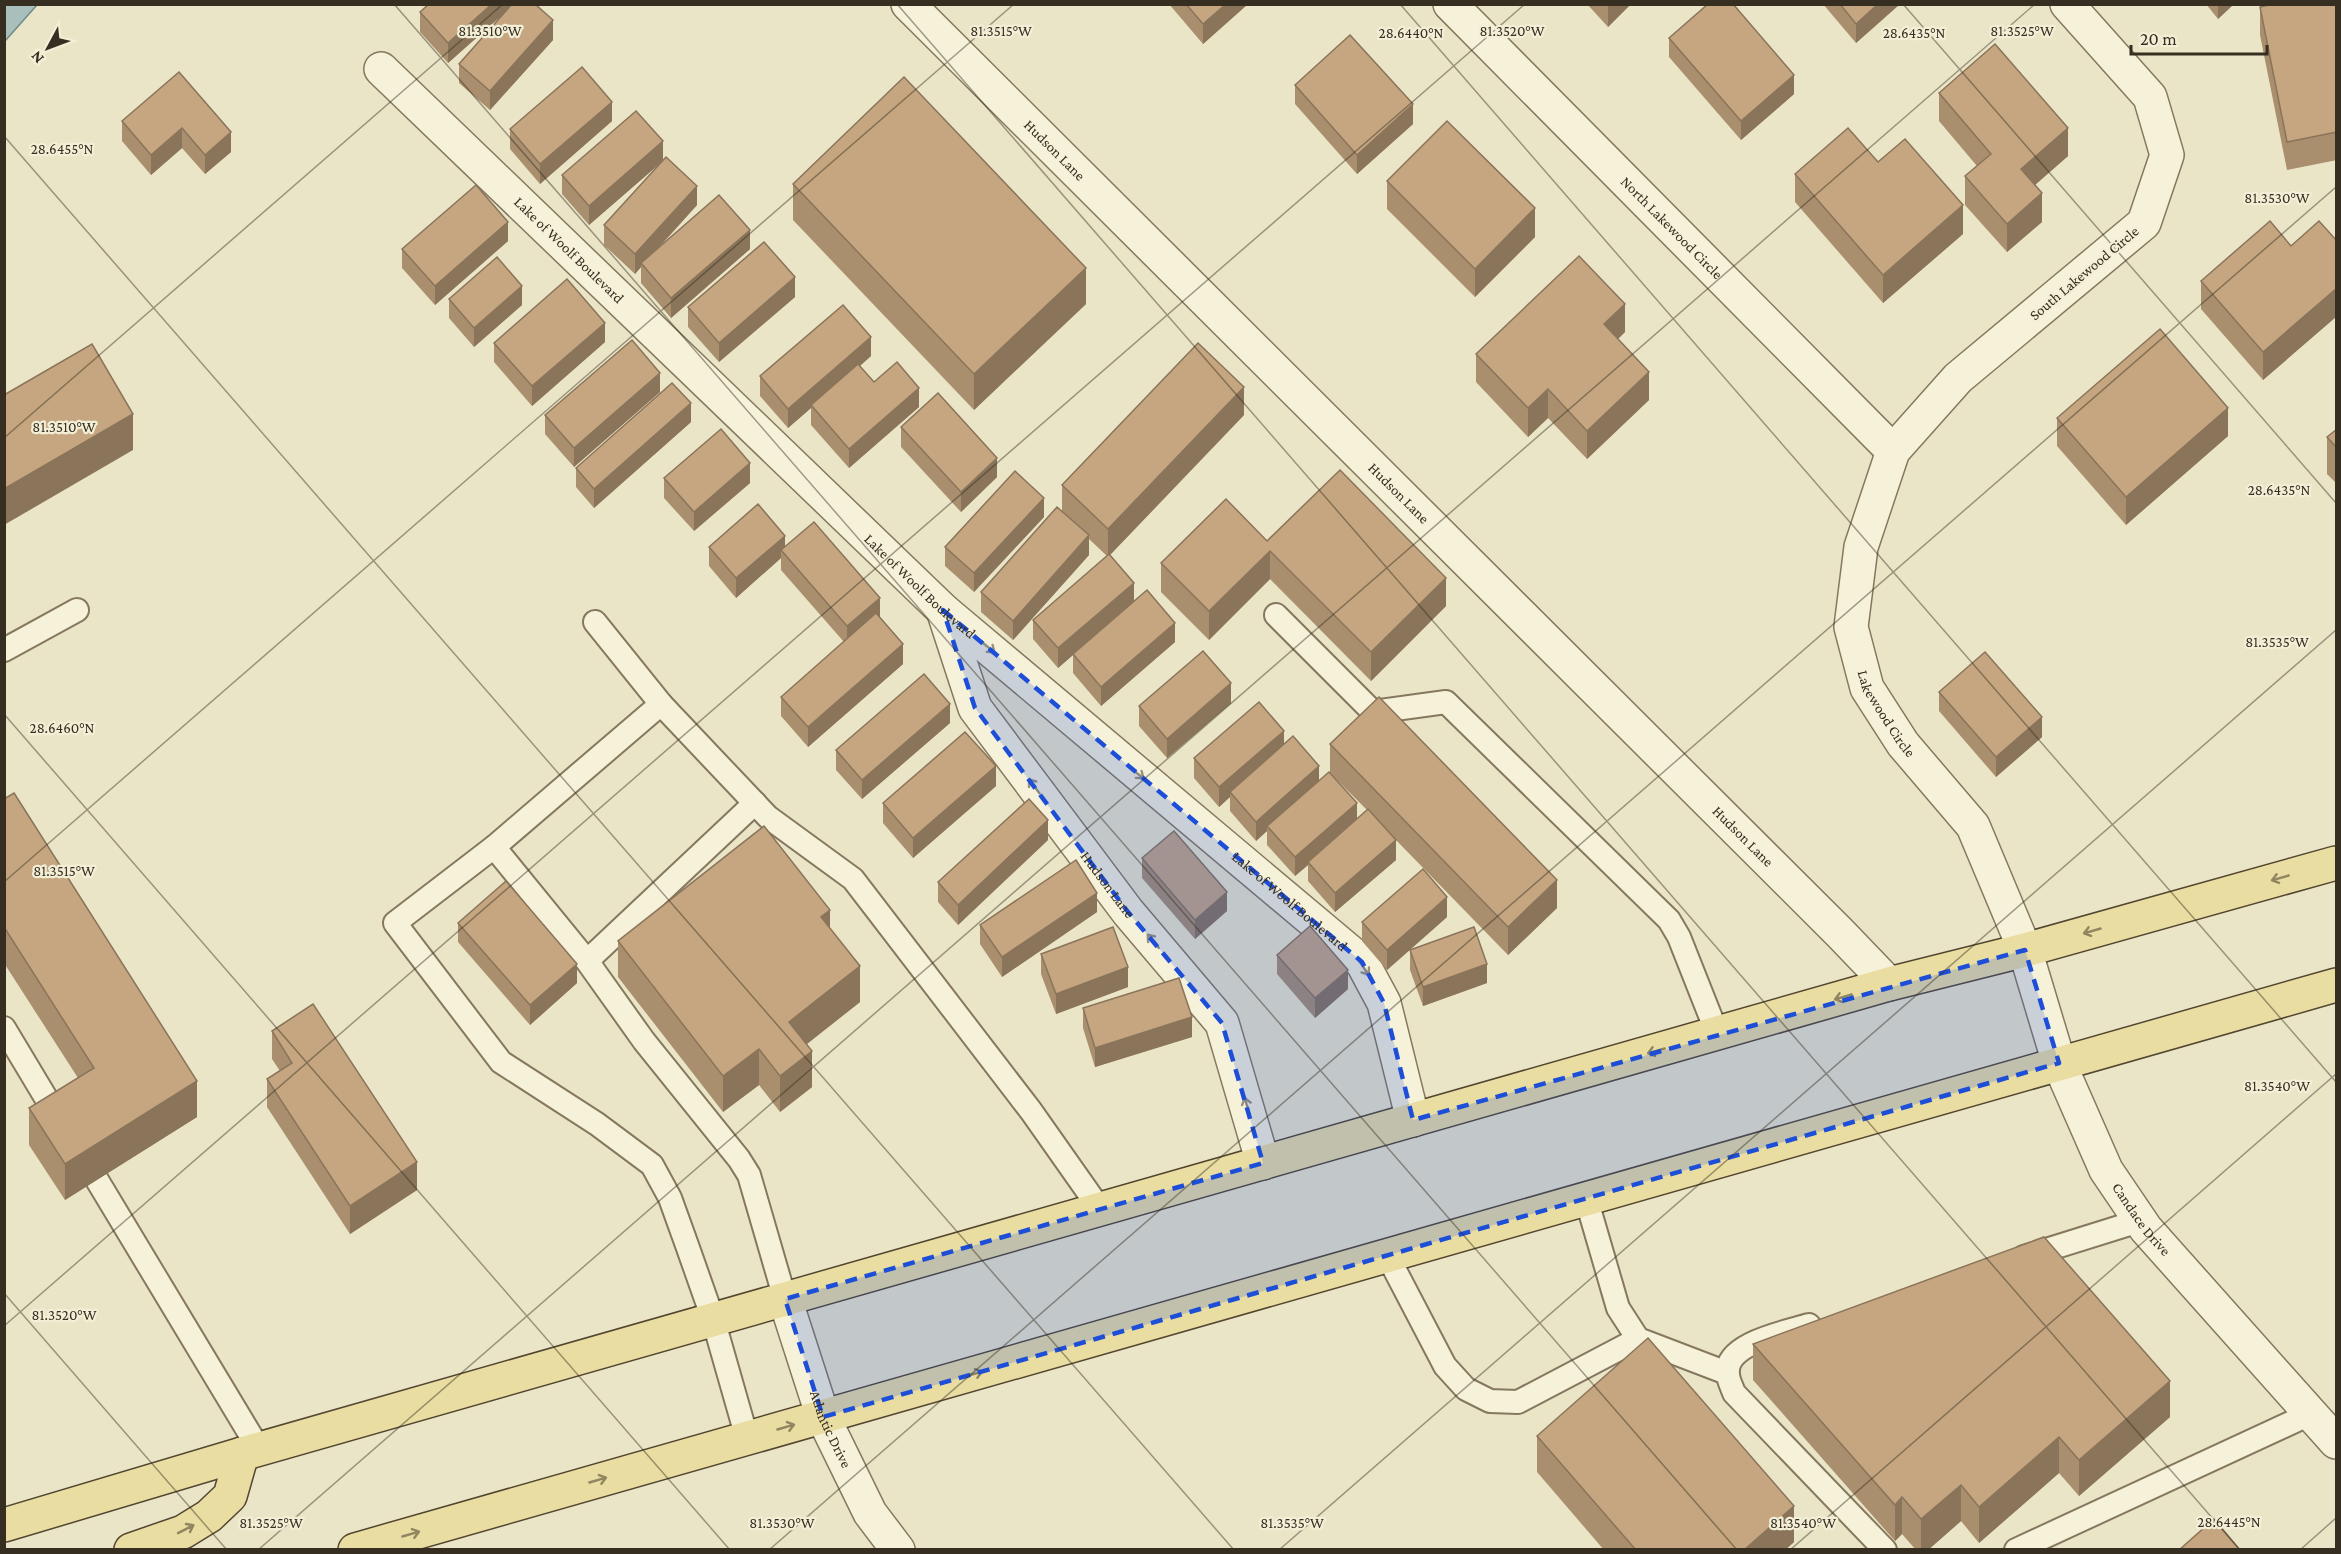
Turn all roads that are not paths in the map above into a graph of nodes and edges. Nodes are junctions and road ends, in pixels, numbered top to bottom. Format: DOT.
graph roads {
  1 [pos="908,4"];
  2 [pos="1450,4"];
  3 [pos="2067,4"];
  4 [pos="381,69"];
  5 [pos="1893,451"];
  6 [pos="77,610"];
  7 [pos="943,610"];
  8 [pos="1276,615"];
  9 [pos="595,622"];
  10 [pos="4,650"];
  11 [pos="661,704"];
  12 [pos="755,803"];
  13 [pos="494,847"];
  14 [pos="2337,863"];
  15 [pos="2025,950"];
  16 [pos="587,961"];
  17 [pos="1888,984"];
  18 [pos="2337,985"];
  19 [pos="4,1028"];
  20 [pos="1717,1033"];
  21 [pos="2058,1063"];
  22 [pos="1413,1120"];
  23 [pos="62,1124"];
  24 [pos="1263,1163"];
  25 [pos="97,1180"];
  26 [pos="1586,1198"];
  27 [pos="1100,1209"];
  28 [pos="2139,1221"];
  29 [pos="1387,1255"];
  30 [pos="2005,1263"];
  31 [pos="785,1299"];
  32 [pos="713,1319"];
  33 [pos="1827,1319"];
  34 [pos="1638,1339"];
  35 [pos="1727,1373"];
  36 [pos="2310,1414"];
  37 [pos="823,1417"];
  38 [pos="747,1438"];
  39 [pos="2337,1442"];
  40 [pos="251,1451"];
  41 [pos="4,1525"];
  42 [pos="131,1550"];
  43 [pos="355,1550"];
  44 [pos="898,1550"];
  45 [pos="1885,1550"];
  46 [pos="2016,1550"];
  1 -- 17 [label="street, Hudson Lane"];
  2 -- 5 [label="street, North Lakewood Circle"];
  3 -- 5 [label="street, South Lakewood Circle"];
  4 -- 7 [label="street, Lake of Woolf Boulevard"];
  5 -- 15 [label="street, Lakewood Circle"];
  6 -- 10 [label="lane"];
  7 -- 22 [label="street, Lake of Woolf Boulevard, one-way"];
  24 -- 7 [label="street, Hudson Lane, one-way"];
  8 -- 20 [label="lane"];
  9 -- 11 [label="lane"];
  11 -- 12 [label="lane"];
  11 -- 13 [label="lane"];
  12 -- 16 [label="lane"];
  12 -- 27 [label="lane"];
  13 -- 16 [label="lane"];
  13 -- 32 [label="lane"];
  14 -- 15 [label="main road, one-way"];
  15 -- 17 [label="main road"];
  15 -- 21 [label="street, Candace Drive"];
  16 -- 31 [label="lane"];
  17 -- 20 [label="main road, one-way"];
  18 -- 21 [label="main road"];
  19 -- 23 [label="lane"];
  20 -- 22 [label="main road, one-way"];
  21 -- 26 [label="main road"];
  21 -- 28 [label="street, Candace Drive"];
  22 -- 24 [label="main road"];
  24 -- 27 [label="main road"];
  25 -- 40 [label="lane"];
  26 -- 29 [label="main road"];
  26 -- 34 [label="lane"];
  27 -- 31 [label="main road"];
  28 -- 30 [label="lane"];
  28 -- 36 [label="street, Candace Drive"];
  29 -- 34 [label="lane"];
  37 -- 29 [label="main road, one-way"];
  31 -- 32 [label="main road"];
  31 -- 37 [label="street, Atlantic Drive"];
  32 -- 38 [label="lane"];
  32 -- 40 [label="main road"];
  33 -- 35 [label="lane"];
  34 -- 35 [label="lane"];
  35 -- 45 [label="lane"];
  36 -- 39 [label="street, Candace Drive"];
  36 -- 46 [label="lane"];
  38 -- 37 [label="main road, one-way"];
  37 -- 44 [label="street, Atlantic Drive"];
  43 -- 38 [label="main road, one-way"];
  40 -- 41 [label="main road"];
  42 -- 40 [label="main road, one-way"];
}
